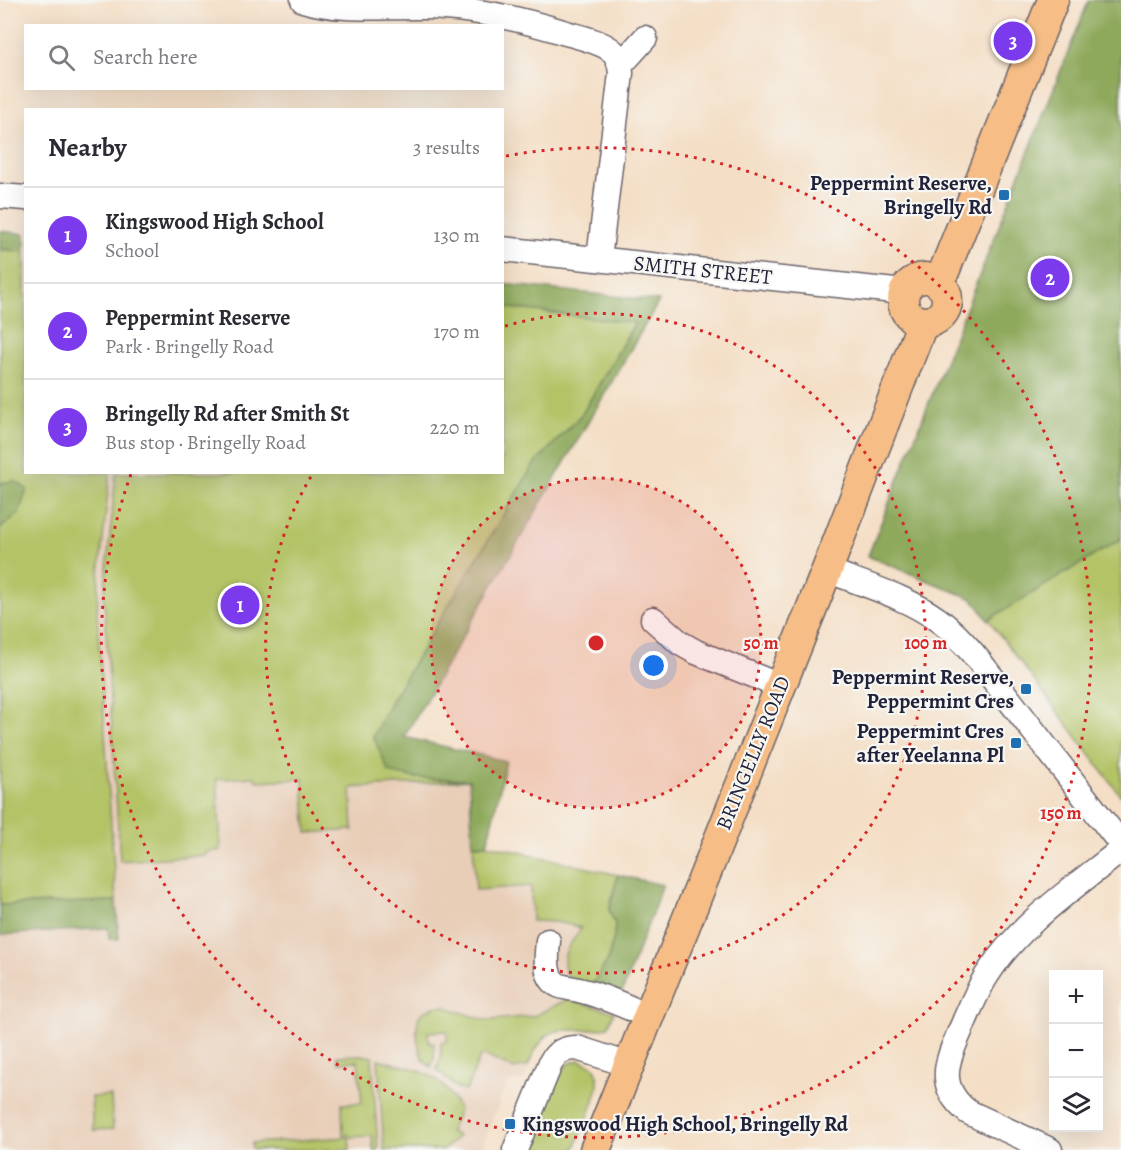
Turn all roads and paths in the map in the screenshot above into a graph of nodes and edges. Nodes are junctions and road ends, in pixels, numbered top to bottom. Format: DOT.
graph roads {
  1 [pos="303,0"];
  2 [pos="1053,0"];
  3 [pos="408,4"];
  4 [pos="645,38"];
  5 [pos="619,62"];
  6 [pos="0,196"];
  7 [pos="24,198"];
  8 [pos="504,249"];
  9 [pos="600,259"];
  10 [pos="939,284"];
  11 [pos="904,292"];
  12 [pos="923,322"];
  13 [pos="827,570"];
  14 [pos="653,619"];
  15 [pos="780,686"];
  16 [pos="1121,844"];
  17 [pos="1121,850"];
  18 [pos="548,941"];
  19 [pos="649,1016"];
  20 [pos="629,1065"];
  21 [pos="516,1150"];
  22 [pos="595,1150"];
  23 [pos="1050,1150"];
  1 -- 3 [label="street"];
  2 -- 10 [label="main road"];
  3 -- 5 [label="street"];
  4 -- 5 [label="street"];
  5 -- 9 [label="street"];
  6 -- 7 [label="street"];
  8 -- 9 [label="street, SMITH STREET"];
  9 -- 11 [label="street, SMITH STREET"];
  10 -- 11 [label="main road"];
  10 -- 12 [label="main road"];
  11 -- 12 [label="main road"];
  12 -- 13 [label="main road, BRINGELLY ROAD"];
  13 -- 15 [label="main road, BRINGELLY ROAD"];
  13 -- 16 [label="street"];
  14 -- 15 [label="street"];
  15 -- 19 [label="main road, BRINGELLY ROAD"];
  17 -- 23 [label="street"];
  18 -- 19 [label="street"];
  19 -- 20 [label="main road, BRINGELLY ROAD"];
  20 -- 21 [label="street"];
  20 -- 22 [label="main road, BRINGELLY ROAD"];
}
